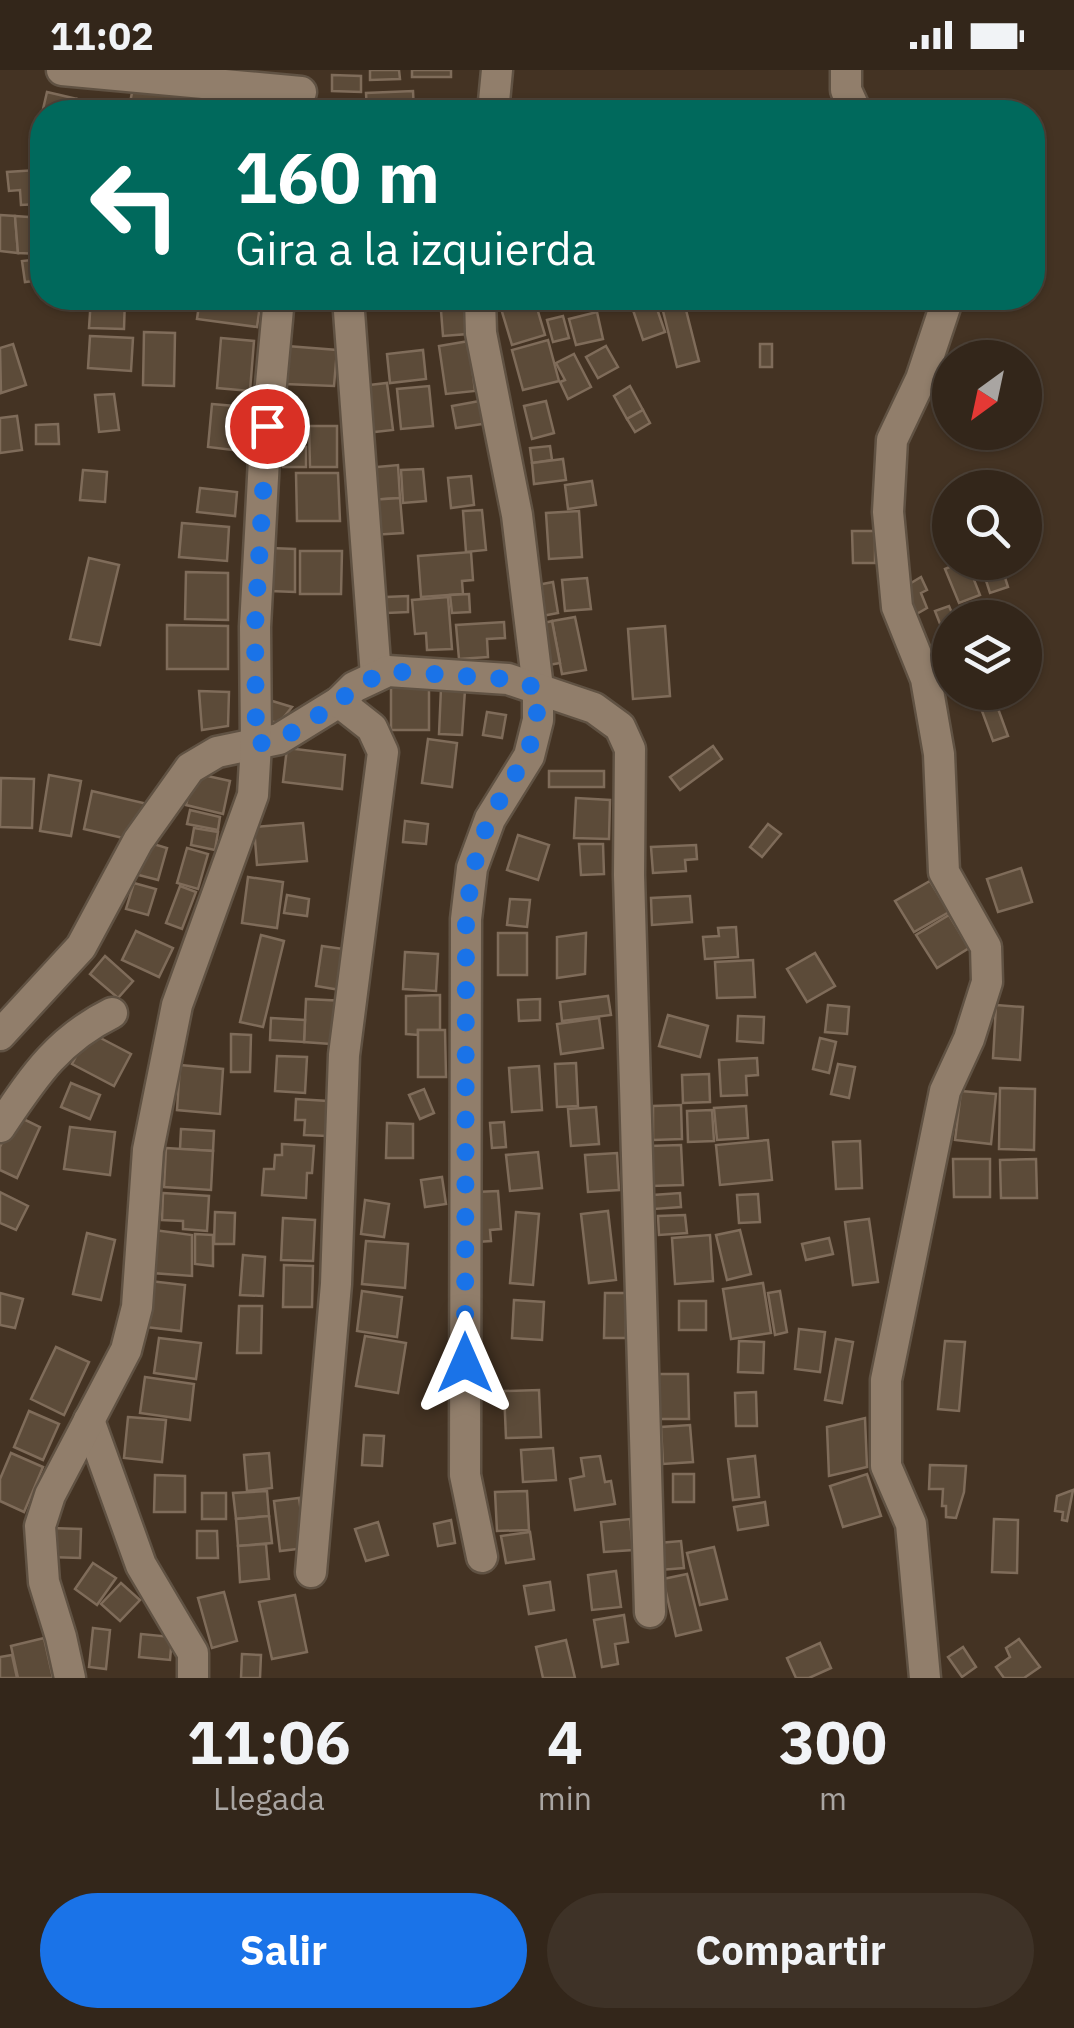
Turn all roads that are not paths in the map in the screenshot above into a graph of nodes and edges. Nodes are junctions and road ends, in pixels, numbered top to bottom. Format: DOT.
graph roads {
  1 [pos="62,70"];
  2 [pos="497,70"];
  3 [pos="846,70"];
  4 [pos="301,92"];
  5 [pos="493,100"];
  6 [pos="851,100"];
  7 [pos="278,310"];
  8 [pos="349,310"];
  9 [pos="480,310"];
  10 [pos="944,310"];
  11 [pos="376,676"];
  12 [pos="538,688"];
  13 [pos="339,702"];
  14 [pos="256,744"];
  15 [pos="112,1013"];
  16 [pos="0,1035"];
  17 [pos="0,1127"];
  18 [pos="89,1420"];
  19 [pos="482,1558"];
  20 [pos="311,1572"];
  21 [pos="650,1612"];
  22 [pos="70,1678"];
  23 [pos="192,1678"];
  24 [pos="924,1678"];
  1 -- 4 [label="street"];
  2 -- 5 [label="street"];
  3 -- 6 [label="street"];
  7 -- 14 [label="street"];
  8 -- 11 [label="street"];
  9 -- 12 [label="street"];
  10 -- 24 [label="street"];
  11 -- 12 [label="street"];
  11 -- 13 [label="street"];
  12 -- 19 [label="street"];
  12 -- 21 [label="street"];
  13 -- 14 [label="street"];
  13 -- 20 [label="street"];
  14 -- 16 [label="street"];
  14 -- 18 [label="street"];
  15 -- 17 [label="street"];
  18 -- 22 [label="street"];
  18 -- 23 [label="street"];
}
